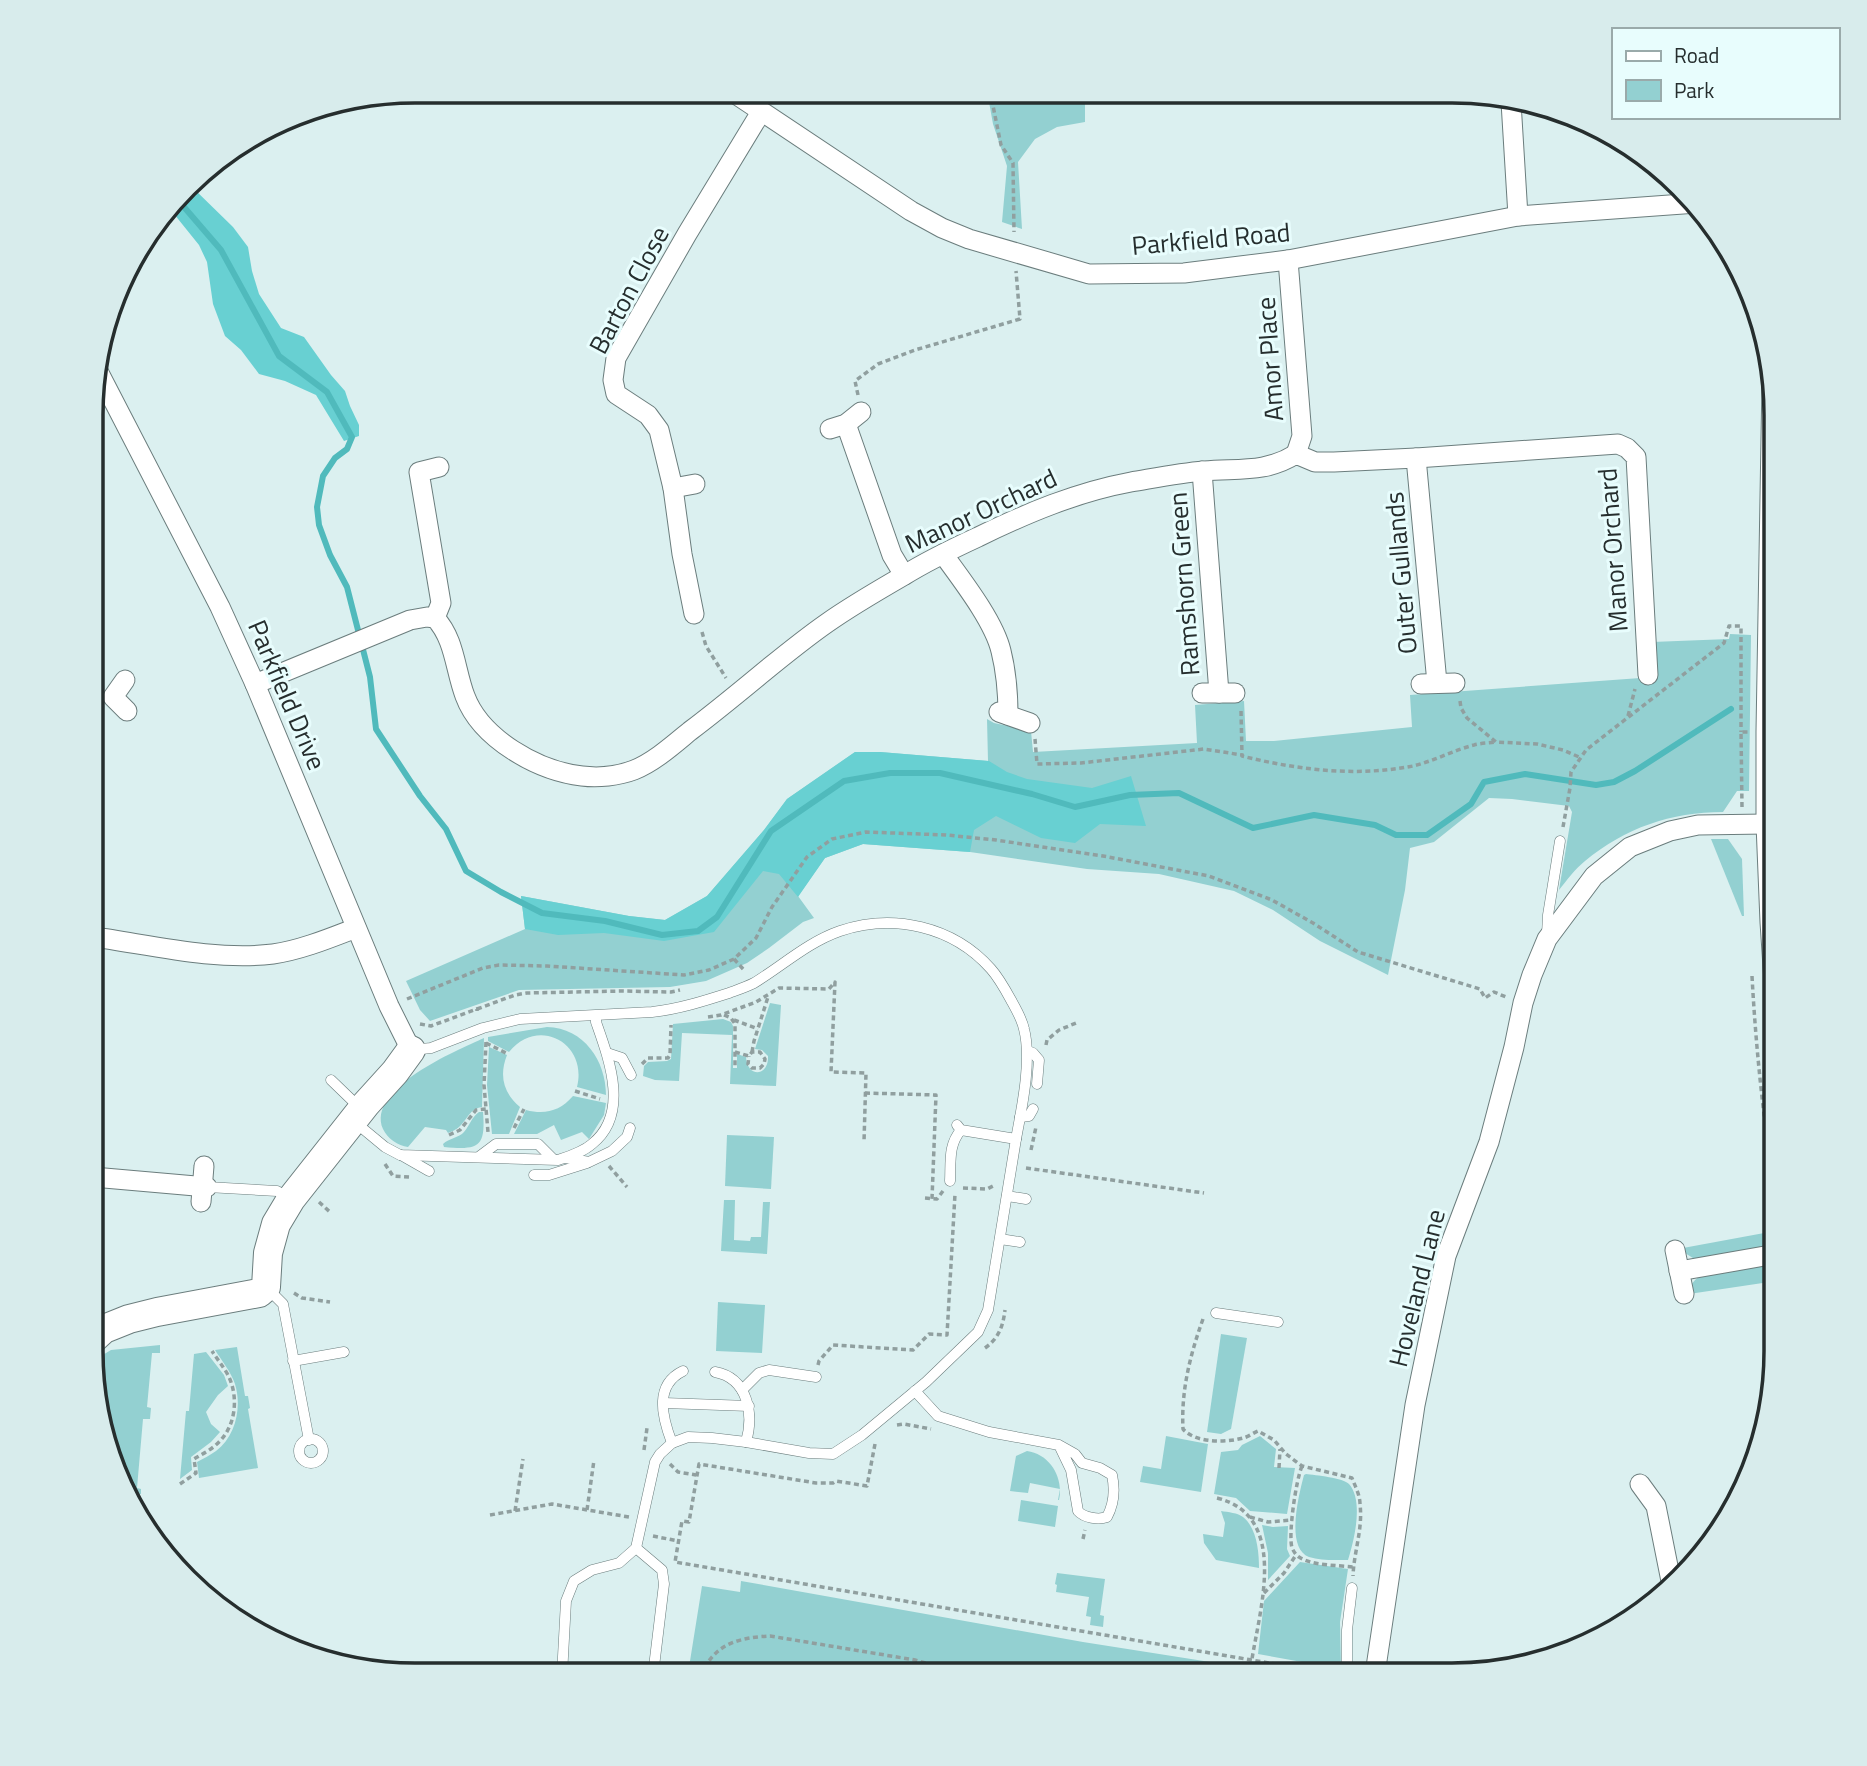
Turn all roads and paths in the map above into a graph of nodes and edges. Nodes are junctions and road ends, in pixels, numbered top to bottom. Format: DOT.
graph roads {
  1 [pos="748,103"];
  2 [pos="993,103"];
  3 [pos="1511,109"];
  4 [pos="761,112"];
  5 [pos="1681,204"];
  6 [pos="1518,216"];
  7 [pos="1014,253"];
  8 [pos="1288,260"];
  9 [pos="105,384"];
  10 [pos="846,421"];
  11 [pos="1296,454"];
  12 [pos="1416,458"];
  13 [pos="439,467"];
  14 [pos="1202,471"];
  15 [pos="695,484"];
  16 [pos="673,488"];
  17 [pos="943,554"];
  18 [pos="904,575"];
  19 [pos="694,614"];
  20 [pos="435,618"];
  21 [pos="1648,675"];
  22 [pos="125,680"];
  23 [pos="1438,683"];
  24 [pos="255,684"];
  25 [pos="1219,693"];
  26 [pos="736,695"];
  27 [pos="112,702"];
  28 [pos="1628,718"];
  29 [pos="1030,723"];
  30 [pos="1741,732"];
  31 [pos="1496,742"];
  32 [pos="1242,755"];
  33 [pos="1579,757"];
  34 [pos="1764,824"];
  35 [pos="1560,841"];
  36 [pos="356,928"];
  37 [pos="103,938"];
  38 [pos="1547,939"];
  39 [pos="1385,959"];
  40 [pos="744,969"];
  41 [pos="732,975"];
  42 [pos="683,989"];
  43 [pos="768,996"];
  44 [pos="1523,1003"];
  45 [pos="477,1009"];
  46 [pos="722,1014"];
  47 [pos="596,1016"];
  48 [pos="705,1017"];
  49 [pos="734,1020"];
  50 [pos="672,1022"];
  51 [pos="1076,1023"];
  52 [pos="758,1029"];
  53 [pos="486,1043"];
  54 [pos="1046,1047"];
  55 [pos="411,1050"];
  56 [pos="1028,1051"];
  57 [pos="735,1052"];
  58 [pos="607,1053"];
  59 [pos="508,1054"];
  60 [pos="750,1054"];
  61 [pos="735,1066"];
  62 [pos="640,1068"];
  63 [pos="631,1075"];
  64 [pos="331,1080"];
  65 [pos="1037,1084"];
  66 [pos="865,1093"];
  67 [pos="523,1108"];
  68 [pos="486,1109"];
  69 [pos="1033,1110"];
  70 [pos="358,1115"];
  71 [pos="1020,1117"];
  72 [pos="630,1128"];
  73 [pos="449,1135"];
  74 [pos="510,1137"];
  75 [pos="1016,1139"];
  76 [pos="864,1142"];
  77 [pos="400,1155"];
  78 [pos="378,1157"];
  79 [pos="559,1159"];
  80 [pos="589,1162"];
  81 [pos="204,1166"];
  82 [pos="1026,1168"];
  83 [pos="429,1171"];
  84 [pos="413,1177"];
  85 [pos="103,1178"];
  86 [pos="948,1184"];
  87 [pos="1008,1191"];
  88 [pos="203,1192"];
  89 [pos="1204,1193"];
  90 [pos="925,1198"];
  91 [pos="291,1199"];
  92 [pos="932,1199"];
  93 [pos="1027,1199"];
  94 [pos="1000,1239"];
  95 [pos="1020,1242"];
  96 [pos="1675,1250"];
  97 [pos="1764,1256"];
  98 [pos="1679,1271"];
  99 [pos="278,1288"];
  100 [pos="1684,1294"];
  101 [pos="330,1302"];
  102 [pos="1216,1313"];
  103 [pos="1278,1322"];
  104 [pos="103,1330"];
  105 [pos="212,1351"];
  106 [pos="344,1352"];
  107 [pos="293,1361"];
  108 [pos="683,1371"];
  109 [pos="715,1372"];
  110 [pos="816,1377"];
  111 [pos="741,1390"];
  112 [pos="915,1391"];
  113 [pos="664,1403"];
  114 [pos="749,1406"];
  115 [pos="895,1425"];
  116 [pos="934,1430"];
  117 [pos="309,1440"];
  118 [pos="747,1442"];
  119 [pos="672,1443"];
  120 [pos="1059,1445"];
  121 [pos="1280,1447"];
  122 [pos="523,1459"];
  123 [pos="594,1460"];
  124 [pos="1302,1466"];
  125 [pos="1279,1468"];
  126 [pos="180,1484"];
  127 [pos="1640,1484"];
  128 [pos="1217,1498"];
  129 [pos="587,1510"];
  130 [pos="515,1511"];
  131 [pos="490,1515"];
  132 [pos="1250,1517"];
  133 [pos="641,1520"];
  134 [pos="1292,1520"];
  135 [pos="678,1541"];
  136 [pos="636,1548"];
  137 [pos="1297,1555"];
  138 [pos="675,1562"];
  139 [pos="1353,1567"];
  140 [pos="1669,1573"];
  141 [pos="1352,1588"];
  142 [pos="1262,1598"];
  143 [pos="1252,1659"];
  144 [pos="563,1663"];
  145 [pos="654,1663"];
  146 [pos="708,1663"];
  147 [pos="926,1663"];
  148 [pos="1274,1663"];
  149 [pos="1347,1663"];
  150 [pos="1377,1663"];
  1 -- 4 [label="street, Parkfield Road"];
  2 -- 7 [label="path"];
  3 -- 6 [label="street"];
  4 -- 7 [label="street, Parkfield Road"];
  4 -- 16 [label="street, Barton Close"];
  5 -- 6 [label="street, Parkfield Road"];
  6 -- 8 [label="street, Parkfield Road"];
  7 -- 8 [label="street, Parkfield Road"];
  7 -- 10 [label="path"];
  8 -- 11 [label="street, Amor Place"];
  9 -- 24 [label="street, Parkfield Drive"];
  10 -- 18 [label="street"];
  11 -- 12 [label="street, Manor Orchard"];
  11 -- 14 [label="street, Manor Orchard"];
  12 -- 21 [label="street, Manor Orchard"];
  12 -- 23 [label="street, Outer Gullands"];
  13 -- 20 [label="street"];
  14 -- 17 [label="street, Manor Orchard"];
  14 -- 25 [label="street, Ramshorn Green"];
  15 -- 16 [label="street"];
  16 -- 19 [label="street, Barton Close"];
  17 -- 18 [label="street, Manor Orchard"];
  17 -- 29 [label="street"];
  18 -- 26 [label="street, Manor Orchard"];
  19 -- 26 [label="path"];
  20 -- 24 [label="street"];
  20 -- 26 [label="street, Manor Orchard"];
  21 -- 28 [label="path"];
  22 -- 27 [label="street"];
  23 -- 31 [label="path"];
  24 -- 36 [label="street, Parkfield Drive"];
  25 -- 32 [label="path"];
  28 -- 30 [label="path"];
  28 -- 33 [label="path"];
  29 -- 32 [label="path"];
  31 -- 32 [label="path"];
  31 -- 33 [label="path"];
  33 -- 35 [label="path"];
  34 -- 38 [label="street"];
  35 -- 38 [label="lane, Hoveland Lane"];
  36 -- 37 [label="street"];
  36 -- 55 [label="street, Parkfield Drive"];
  38 -- 44 [label="street, Hoveland Lane"];
  39 -- 44 [label="path"];
  40 -- 41 [label="path"];
  42 -- 45 [label="path"];
  43 -- 46 [label="path"];
  43 -- 52 [label="path"];
  43 -- 66 [label="path"];
  44 -- 150 [label="street, Hoveland Lane"];
  46 -- 48 [label="path"];
  46 -- 49 [label="path"];
  47 -- 55 [label="lane"];
  47 -- 56 [label="lane"];
  47 -- 58 [label="lane"];
  49 -- 52 [label="path"];
  49 -- 57 [label="path"];
  50 -- 62 [label="path"];
  51 -- 54 [label="path"];
  52 -- 60 [label="path"];
  53 -- 59 [label="path"];
  55 -- 70 [label="street"];
  56 -- 65 [label="lane"];
  56 -- 71 [label="lane"];
  57 -- 60 [label="path"];
  57 -- 61 [label="path"];
  58 -- 63 [label="lane"];
  58 -- 79 [label="lane"];
  60 -- 60 [label="path"];
  64 -- 70 [label="lane"];
  66 -- 76 [label="path"];
  66 -- 92 [label="path"];
  67 -- 74 [label="path"];
  68 -- 73 [label="path"];
  69 -- 71 [label="lane"];
  70 -- 77 [label="lane"];
  70 -- 91 [label="street"];
  71 -- 75 [label="lane"];
  72 -- 80 [label="lane"];
  75 -- 86 [label="lane"];
  75 -- 87 [label="lane"];
  77 -- 79 [label="lane"];
  77 -- 83 [label="lane"];
  78 -- 84 [label="path"];
  79 -- 80 [label="lane"];
  79 -- 80 [label="lane"];
  81 -- 88 [label="street"];
  82 -- 89 [label="path"];
  85 -- 88 [label="street"];
  86 -- 92 [label="path"];
  87 -- 93 [label="lane"];
  87 -- 94 [label="lane"];
  87 -- 110 [label="path"];
  88 -- 91 [label="lane"];
  90 -- 92 [label="path"];
  91 -- 99 [label="street"];
  94 -- 95 [label="lane"];
  94 -- 112 [label="lane"];
  96 -- 98 [label="street"];
  97 -- 98 [label="street"];
  98 -- 100 [label="street"];
  99 -- 101 [label="path"];
  99 -- 104 [label="street"];
  99 -- 107 [label="lane"];
  102 -- 103 [label="lane"];
  102 -- 121 [label="path"];
  105 -- 126 [label="path"];
  106 -- 107 [label="lane"];
  107 -- 117 [label="lane"];
  108 -- 113 [label="lane"];
  109 -- 111 [label="lane"];
  110 -- 111 [label="lane"];
  111 -- 114 [label="lane"];
  112 -- 118 [label="lane"];
  112 -- 120 [label="lane"];
  113 -- 114 [label="lane"];
  113 -- 119 [label="lane"];
  114 -- 118 [label="lane"];
  115 -- 116 [label="path"];
  118 -- 119 [label="lane"];
  119 -- 133 [label="lane"];
  120 -- 120 [label="lane"];
  121 -- 124 [label="path"];
  121 -- 125 [label="path"];
  122 -- 130 [label="path"];
  123 -- 129 [label="path"];
  124 -- 134 [label="path"];
  124 -- 139 [label="path"];
  127 -- 140 [label="street"];
  128 -- 132 [label="path"];
  129 -- 130 [label="path"];
  129 -- 133 [label="path"];
  130 -- 131 [label="path"];
  132 -- 134 [label="path"];
  132 -- 142 [label="path"];
  133 -- 135 [label="path"];
  133 -- 136 [label="lane"];
  134 -- 137 [label="path"];
  136 -- 144 [label="lane"];
  136 -- 145 [label="lane"];
  137 -- 139 [label="path"];
  137 -- 142 [label="path"];
  138 -- 143 [label="path"];
  139 -- 141 [label="path"];
  141 -- 149 [label="lane"];
  142 -- 143 [label="path"];
  143 -- 148 [label="path"];
  146 -- 147 [label="path"];
}
